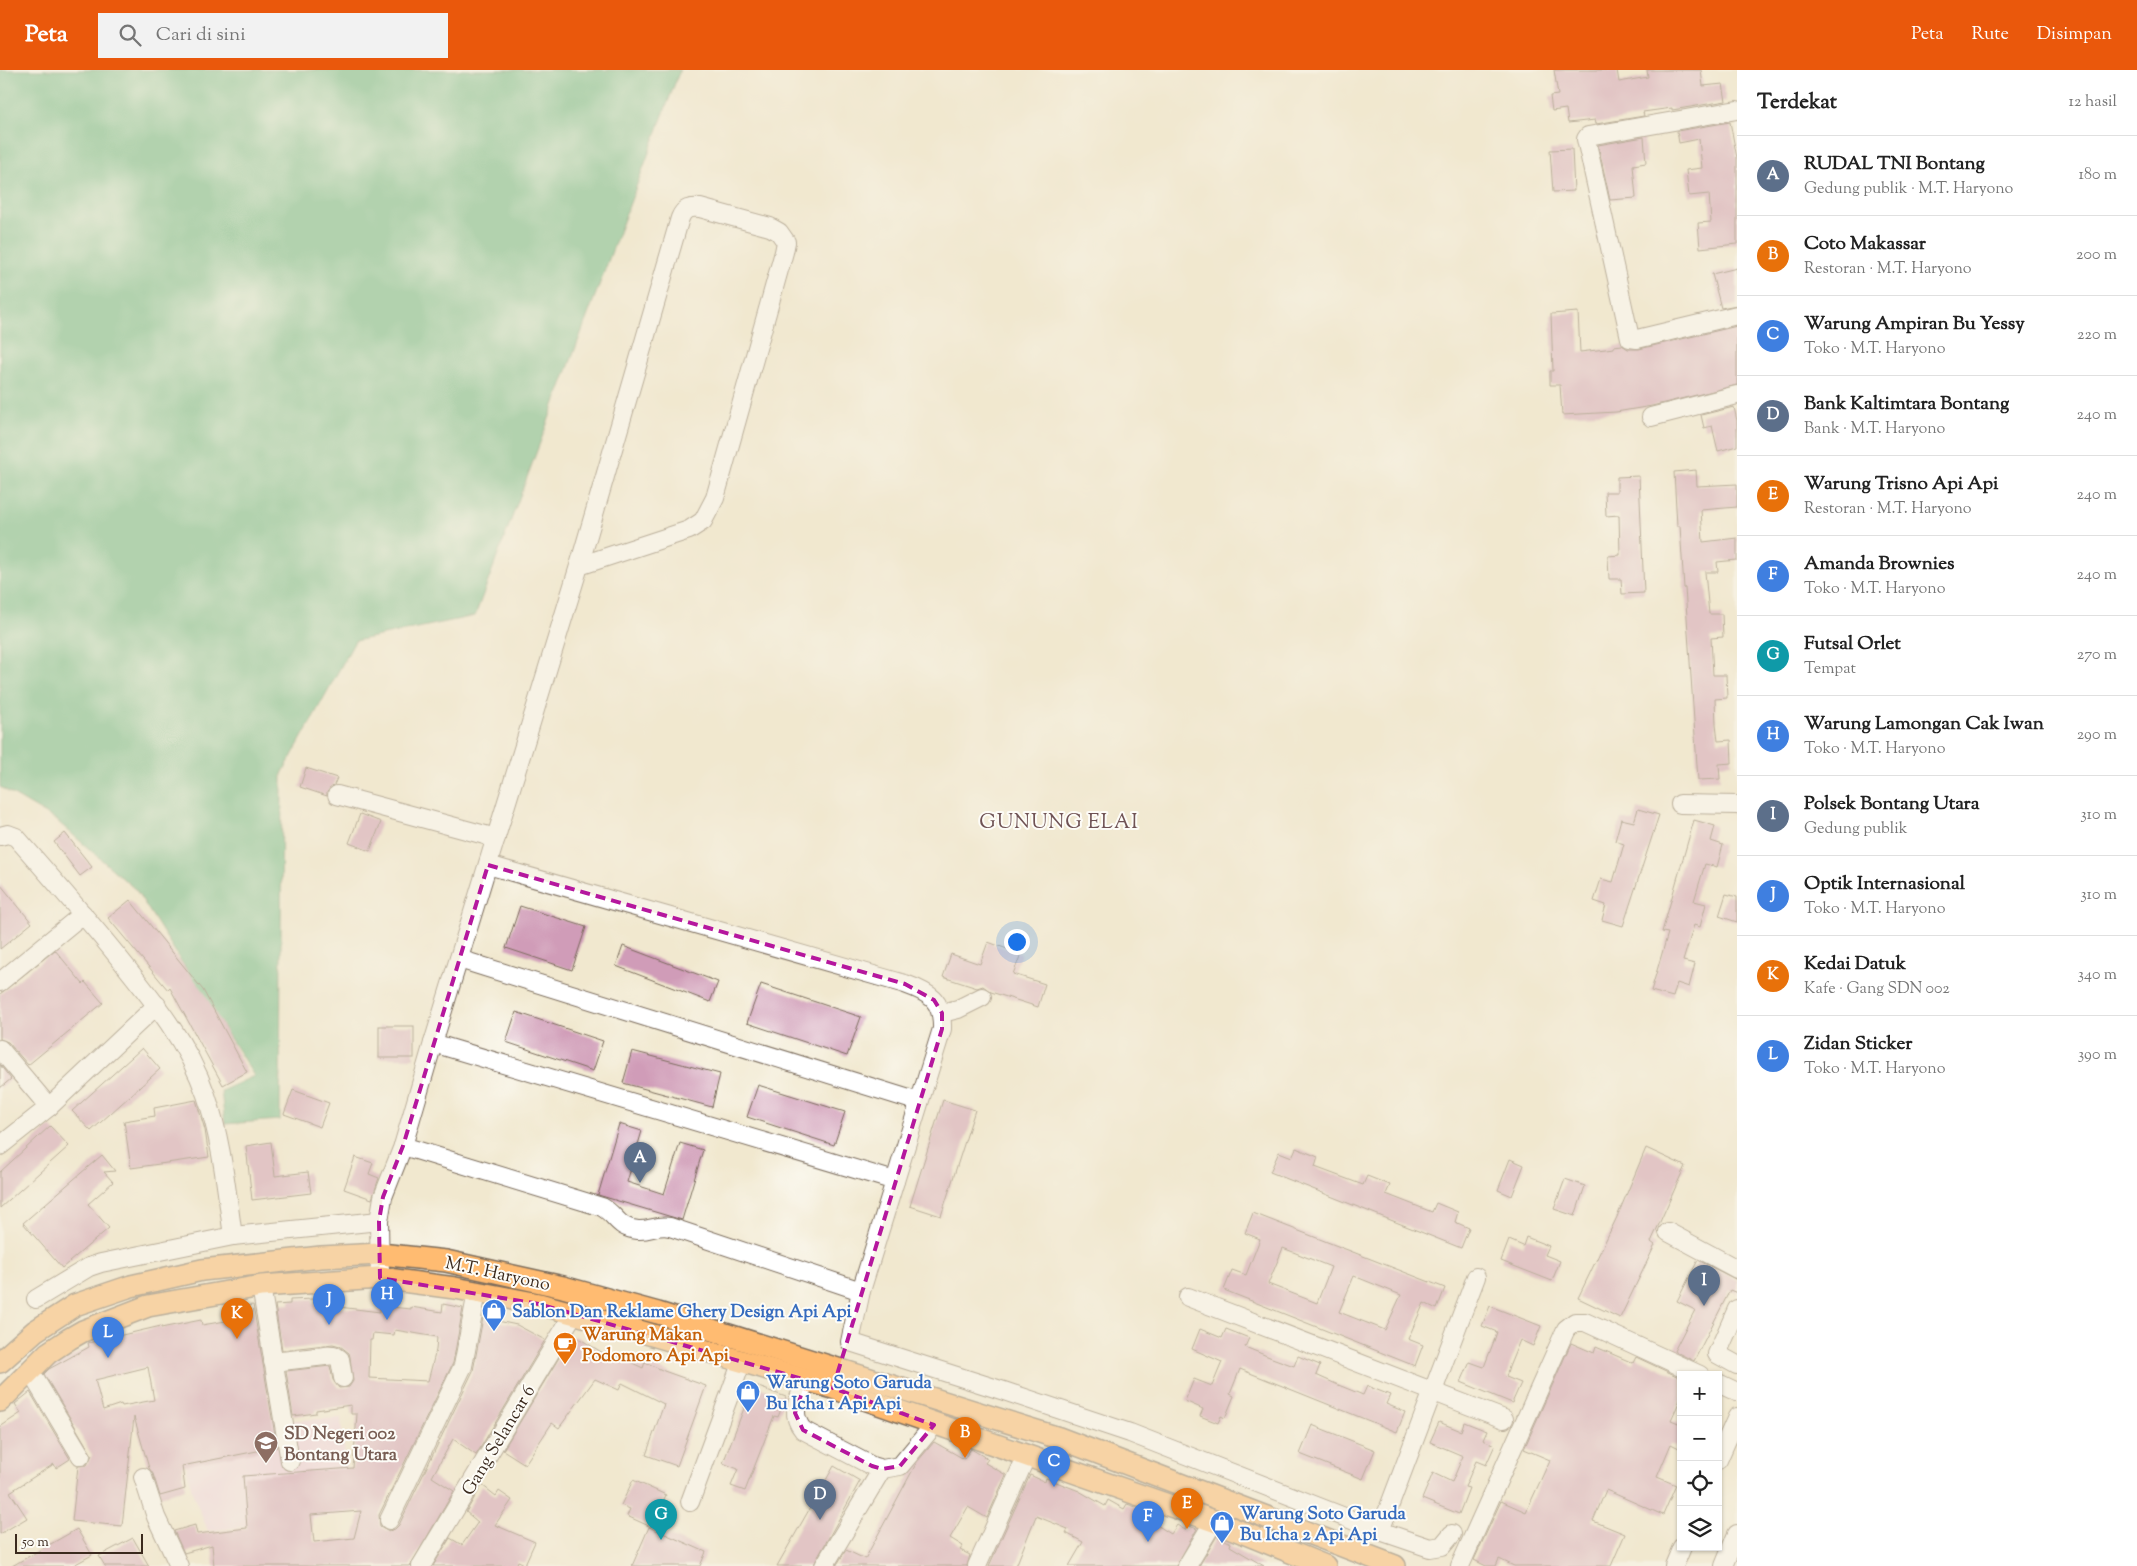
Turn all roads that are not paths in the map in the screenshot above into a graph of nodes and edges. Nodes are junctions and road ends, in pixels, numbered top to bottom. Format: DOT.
graph roads {
  1 [pos="1737,110"];
  2 [pos="1737,315"];
  3 [pos="1737,395"];
  4 [pos="1651,417"];
  5 [pos="579,566"];
  6 [pos="337,795"];
  7 [pos="1680,804"];
  8 [pos="1737,805"];
  9 [pos="0,836"];
  10 [pos="496,838"];
  11 [pos="488,865"];
  12 [pos="84,914"];
  13 [pos="458,959"];
  14 [pos="0,982"];
  15 [pos="982,997"];
  16 [pos="157,1005"];
  17 [pos="942,1013"];
  18 [pos="433,1043"];
  19 [pos="0,1049"];
  20 [pos="919,1102"];
  21 [pos="49,1107"];
  22 [pos="0,1146"];
  23 [pos="403,1146"];
  24 [pos="895,1182"];
  25 [pos="379,1220"];
  26 [pos="1668,1232"];
  27 [pos="233,1236"];
  28 [pos="380,1254"];
  29 [pos="1737,1269"];
  30 [pos="1476,1277"];
  31 [pos="380,1278"];
  32 [pos="261,1286"];
  33 [pos="861,1291"];
  34 [pos="478,1292"];
  35 [pos="1188,1297"];
  36 [pos="36,1299"];
  37 [pos="1737,1310"];
  38 [pos="574,1313"];
  39 [pos="850,1342"];
  40 [pos="742,1361"];
  41 [pos="0,1362"];
  42 [pos="272,1362"];
  43 [pos="1737,1365"];
  44 [pos="30,1371"];
  45 [pos="1691,1371"];
  46 [pos="343,1378"];
  47 [pos="836,1379"];
  48 [pos="806,1380"];
  49 [pos="1722,1385"];
  50 [pos="1737,1392"];
  51 [pos="1432,1393"];
  52 [pos="0,1400"];
  53 [pos="1504,1419"];
  54 [pos="1736,1424"];
  55 [pos="934,1425"];
  56 [pos="1722,1452"];
  57 [pos="81,1456"];
  58 [pos="1027,1456"];
  59 [pos="290,1460"];
  60 [pos="882,1469"];
  61 [pos="143,1477"];
  62 [pos="690,1502"];
  63 [pos="389,1520"];
  64 [pos="1214,1521"];
  65 [pos="1380,1531"];
  66 [pos="1452,1534"];
  67 [pos="1737,1534"];
  68 [pos="1680,1551"];
  69 [pos="179,1566"];
  70 [pos="421,1566"];
  71 [pos="824,1566"];
  72 [pos="977,1566"];
  73 [pos="1187,1566"];
  74 [pos="1325,1566"];
  75 [pos="1395,1566"];
  76 [pos="1460,1566"];
  77 [pos="1674,1566"];
  78 [pos="1724,1566"];
  1 -- 2 [label="street"];
  3 -- 4 [label="street"];
  5 -- 5 [label="street"];
  5 -- 10 [label="street"];
  6 -- 10 [label="street"];
  7 -- 8 [label="street"];
  9 -- 12 [label="street"];
  10 -- 11 [label="street"];
  11 -- 13 [label="street"];
  11 -- 17 [label="street"];
  12 -- 14 [label="street"];
  12 -- 16 [label="street"];
  13 -- 18 [label="street"];
  13 -- 20 [label="street"];
  15 -- 17 [label="street"];
  16 -- 21 [label="street"];
  16 -- 27 [label="street"];
  17 -- 20 [label="street"];
  18 -- 23 [label="street"];
  18 -- 24 [label="street"];
  19 -- 21 [label="street"];
  20 -- 24 [label="street"];
  21 -- 22 [label="street"];
  23 -- 25 [label="street"];
  23 -- 33 [label="street"];
  24 -- 33 [label="street"];
  25 -- 27 [label="street"];
  25 -- 28 [label="street"];
  26 -- 29 [label="street"];
  27 -- 36 [label="street"];
  28 -- 31 [label="street"];
  28 -- 41 [label="main road, M.T. Haryono"];
  28 -- 47 [label="main road, M.T. Haryono"];
  30 -- 51 [label="street"];
  31 -- 32 [label="main road, M.T. Haryono"];
  31 -- 34 [label="main road, M.T. Haryono"];
  32 -- 42 [label="street"];
  32 -- 44 [label="main road, M.T. Haryono"];
  33 -- 39 [label="street"];
  34 -- 38 [label="main road, M.T. Haryono"];
  34 -- 63 [label="street"];
  35 -- 51 [label="street"];
  37 -- 43 [label="street"];
  38 -- 40 [label="main road, M.T. Haryono"];
  38 -- 70 [label="street, Gang Selancar 6"];
  39 -- 47 [label="street"];
  39 -- 65 [label="street"];
  40 -- 48 [label="main road, M.T. Haryono"];
  40 -- 62 [label="street"];
  42 -- 46 [label="street"];
  42 -- 59 [label="street"];
  44 -- 52 [label="main road, M.T. Haryono"];
  44 -- 57 [label="street"];
  45 -- 76 [label="street"];
  47 -- 48 [label="main road, M.T. Haryono"];
  47 -- 55 [label="main road, M.T. Haryono"];
  47 -- 75 [label="main road, M.T. Haryono"];
  48 -- 60 [label="street"];
  49 -- 50 [label="street"];
  51 -- 53 [label="street"];
  51 -- 65 [label="street"];
  54 -- 56 [label="street"];
  55 -- 58 [label="main road, M.T. Haryono"];
  55 -- 60 [label="street"];
  58 -- 64 [label="main road, M.T. Haryono"];
  58 -- 72 [label="street"];
  60 -- 71 [label="street"];
  61 -- 69 [label="street"];
  64 -- 73 [label="street"];
  64 -- 74 [label="main road, M.T. Haryono"];
  65 -- 66 [label="street"];
  67 -- 78 [label="street"];
  68 -- 77 [label="street"];
}
